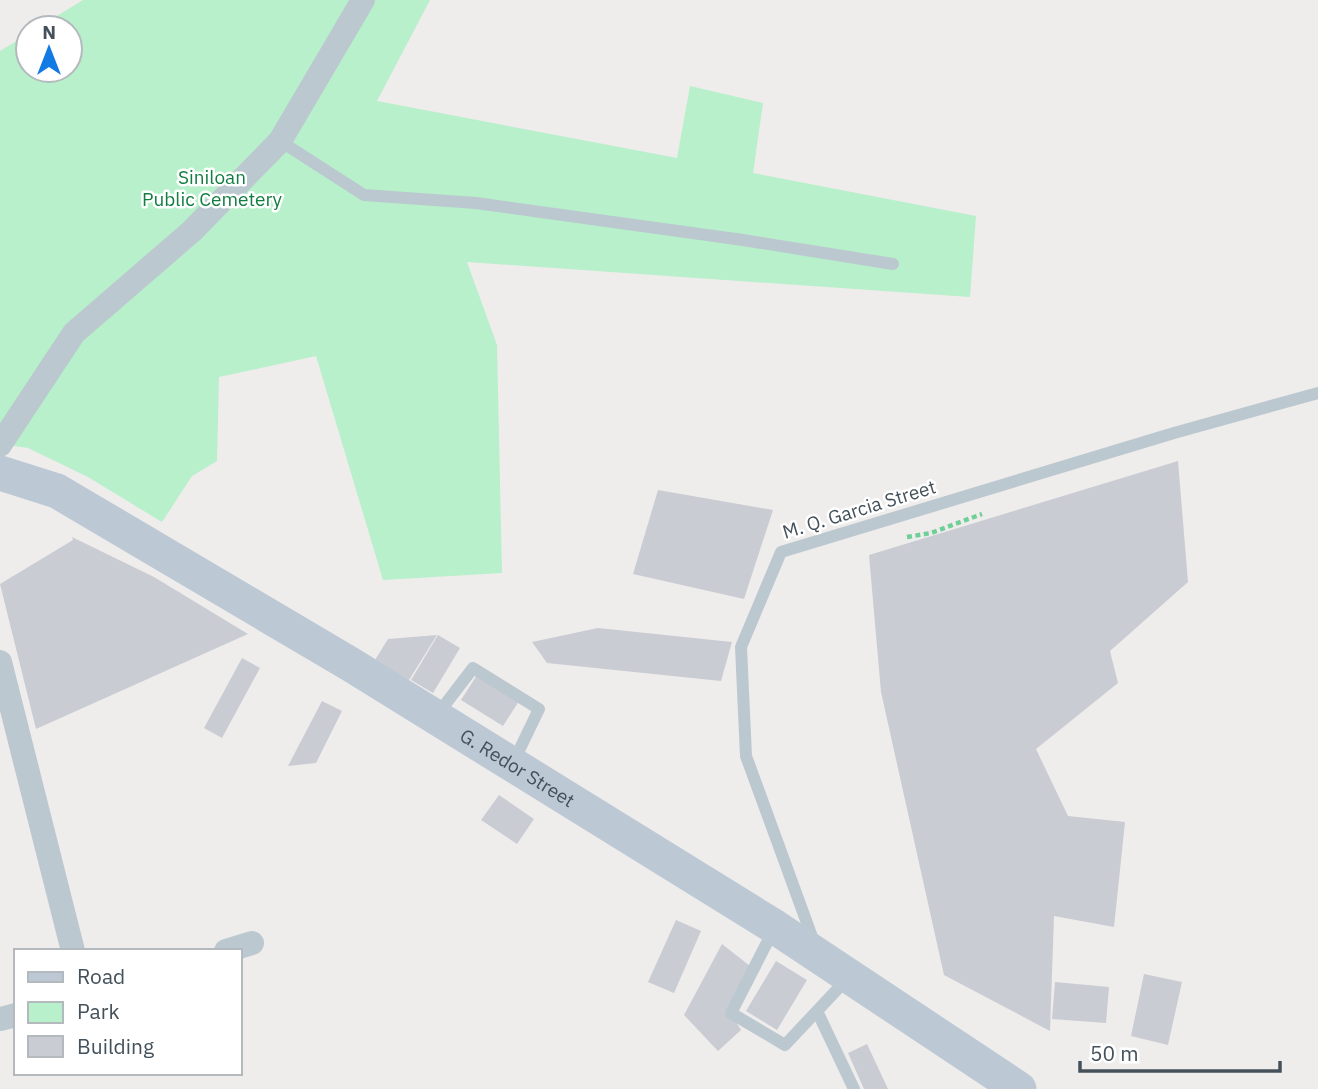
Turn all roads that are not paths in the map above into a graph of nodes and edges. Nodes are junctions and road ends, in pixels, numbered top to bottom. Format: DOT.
graph roads {
  1 [pos="363,0"];
  2 [pos="280,141"];
  3 [pos="893,264"];
  4 [pos="1318,393"];
  5 [pos="0,446"];
  6 [pos="0,474"];
  7 [pos="0,662"];
  8 [pos="436,717"];
  9 [pos="512,765"];
  10 [pos="775,927"];
  11 [pos="252,943"];
  12 [pos="72,949"];
  13 [pos="232,949"];
  14 [pos="820,958"];
  15 [pos="849,977"];
  16 [pos="817,1011"];
  17 [pos="855,1089"];
  18 [pos="1019,1089"];
  1 -- 2 [label="street"];
  2 -- 3 [label="lane"];
  2 -- 5 [label="street"];
  4 -- 14 [label="lane, M. Q. Garcia Street"];
  6 -- 8 [label="main road, G. Redor Street"];
  7 -- 12 [label="street"];
  8 -- 9 [label="main road, G. Redor Street"];
  8 -- 9 [label="lane"];
  9 -- 10 [label="main road, G. Redor Street"];
  10 -- 14 [label="main road, G. Redor Street"];
  10 -- 16 [label="lane"];
  11 -- 13 [label="street"];
  14 -- 15 [label="main road, G. Redor Street"];
  15 -- 16 [label="lane"];
  15 -- 18 [label="main road, G. Redor Street"];
  16 -- 17 [label="lane"];
}
